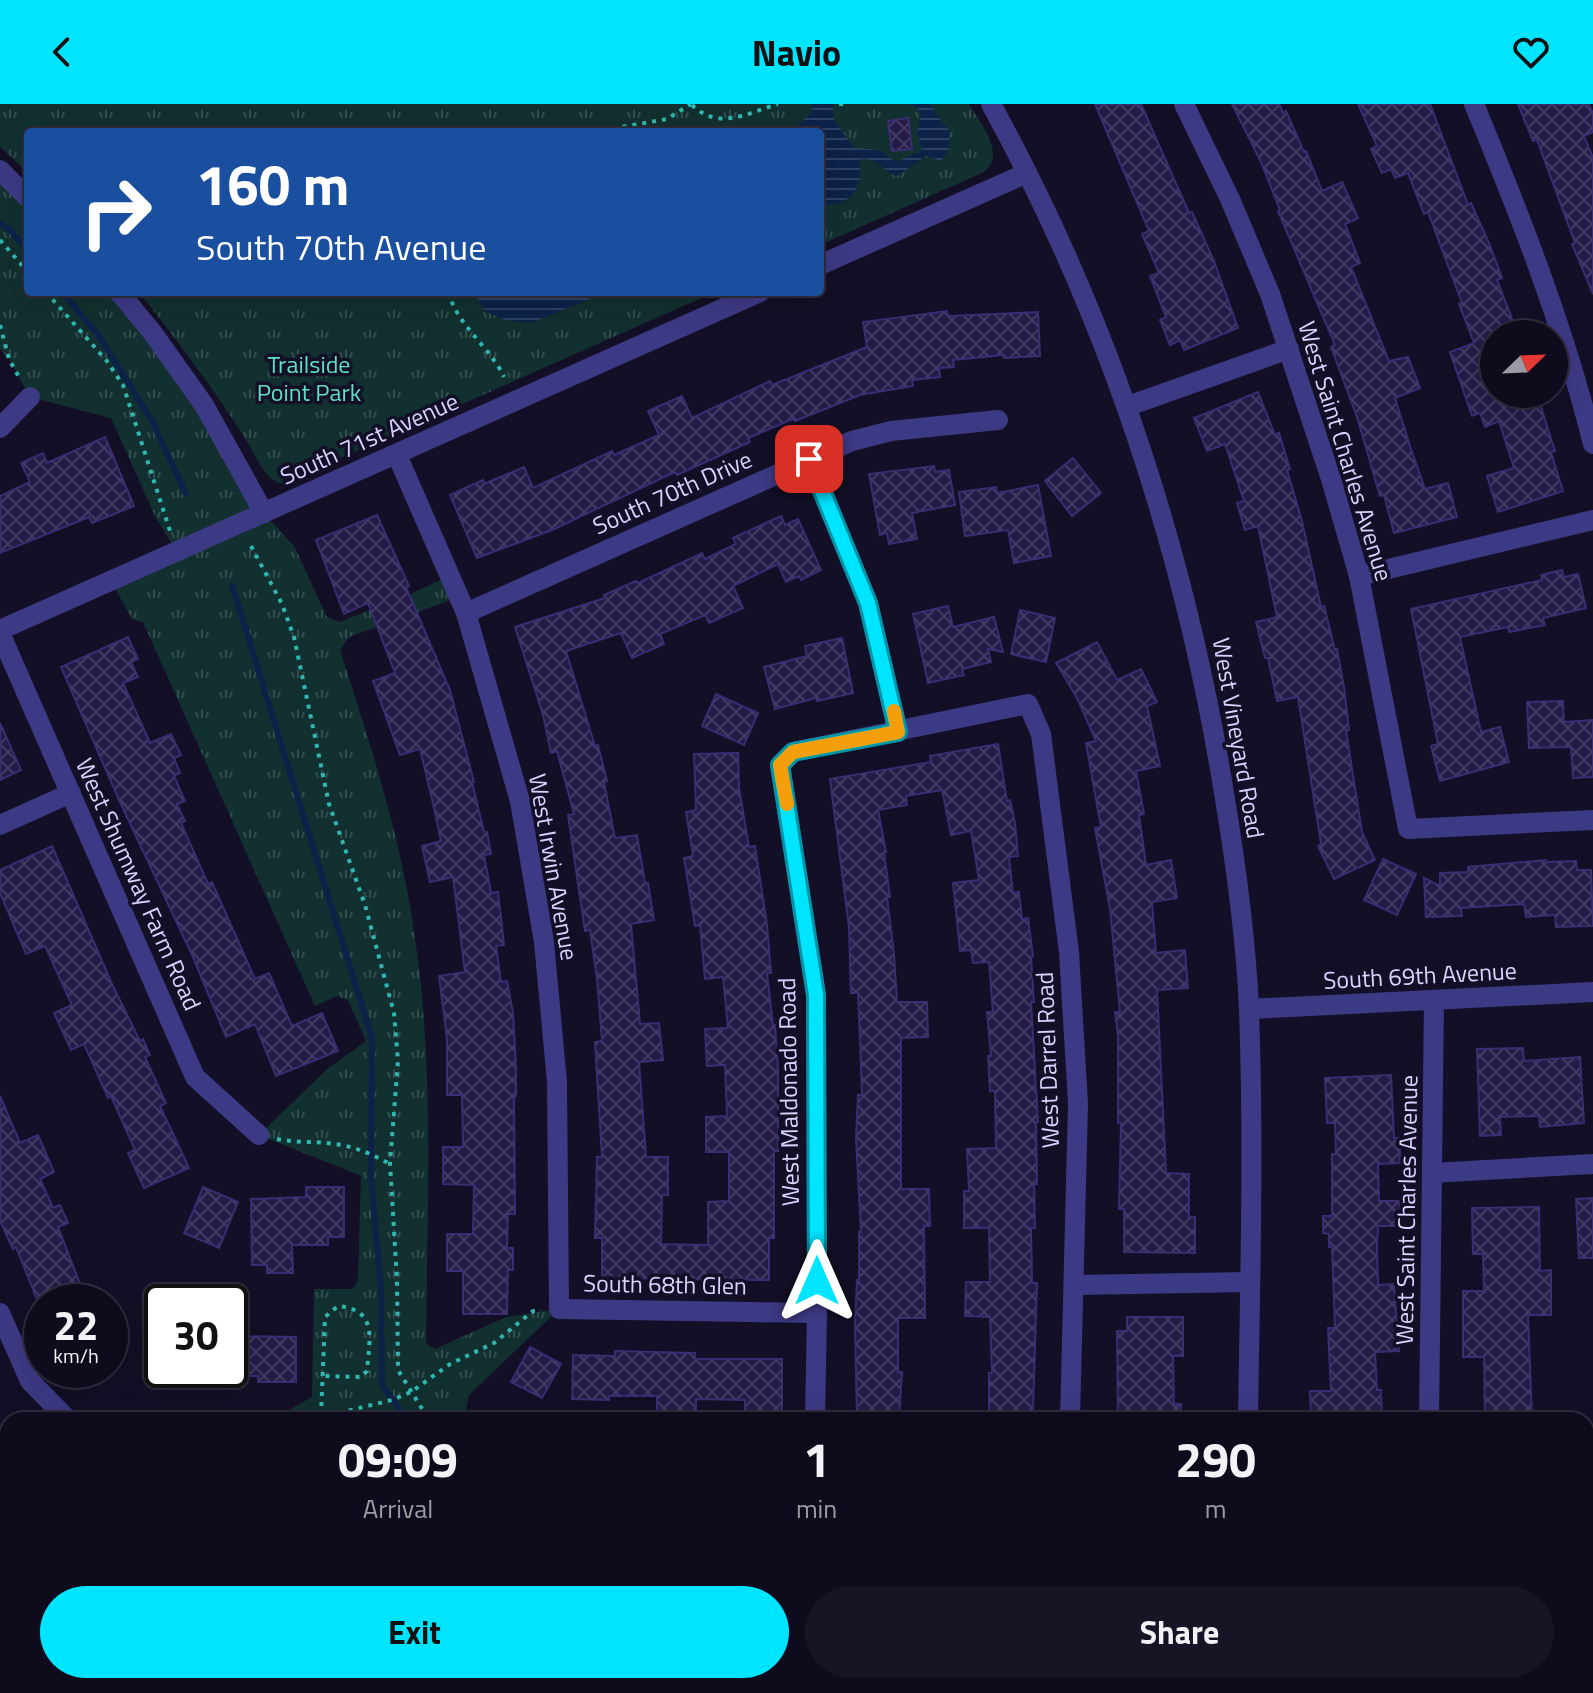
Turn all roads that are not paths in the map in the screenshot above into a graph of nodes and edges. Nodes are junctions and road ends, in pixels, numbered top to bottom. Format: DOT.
graph roads {
  1 [pos="991,104"];
  2 [pos="1184,104"];
  3 [pos="1474,104"];
  4 [pos="0,170"];
  5 [pos="1027,173"];
  6 [pos="24,194"];
  7 [pos="824,263"];
  8 [pos="122,296"];
  9 [pos="751,296"];
  10 [pos="1289,349"];
  11 [pos="30,397"];
  12 [pos="1128,406"];
  13 [pos="998,420"];
  14 [pos="0,428"];
  15 [pos="1593,444"];
  16 [pos="397,455"];
  17 [pos="809,459"];
  18 [pos="264,513"];
  19 [pos="1593,520"];
  20 [pos="1359,576"];
  21 [pos="466,613"];
  22 [pos="0,631"];
  23 [pos="898,732"];
  24 [pos="71,793"];
  25 [pos="1593,820"];
  26 [pos="0,825"];
  27 [pos="1593,992"];
  28 [pos="1434,1000"];
  29 [pos="1249,1009"];
  30 [pos="259,1135"];
  31 [pos="1593,1164"];
  32 [pos="1432,1173"];
  33 [pos="1250,1282"];
  34 [pos="1075,1285"];
  35 [pos="559,1309"];
  36 [pos="0,1313"];
  37 [pos="817,1313"];
  38 [pos="60,1412"];
  39 [pos="815,1412"];
  40 [pos="1070,1412"];
  41 [pos="1248,1412"];
  42 [pos="1429,1412"];
  1 -- 5 [label="street, West Vineyard Road"];
  2 -- 10 [label="street, West Saint Charles Avenue"];
  3 -- 15 [label="street"];
  4 -- 6 [label="street"];
  5 -- 7 [label="street"];
  5 -- 12 [label="street, West Vineyard Road"];
  8 -- 18 [label="street"];
  9 -- 16 [label="street, South 71st Avenue"];
  10 -- 12 [label="street"];
  10 -- 20 [label="street, West Saint Charles Avenue"];
  11 -- 14 [label="street"];
  12 -- 29 [label="street, West Vineyard Road"];
  13 -- 17 [label="street, South 70th Drive"];
  16 -- 18 [label="street, South 71st Avenue"];
  16 -- 21 [label="street, West Irwin Avenue"];
  17 -- 21 [label="street, South 70th Drive"];
  17 -- 23 [label="street"];
  18 -- 22 [label="street, South 71st Avenue"];
  19 -- 20 [label="street"];
  20 -- 25 [label="street, West Saint Charles Avenue"];
  21 -- 35 [label="street, West Irwin Avenue"];
  22 -- 24 [label="street, West Shumway Farm Road"];
  23 -- 34 [label="street, West Darrel Road"];
  23 -- 37 [label="street, West Maldonado Road"];
  24 -- 26 [label="street"];
  24 -- 30 [label="street, West Shumway Farm Road"];
  27 -- 28 [label="street, South 69th Avenue"];
  28 -- 29 [label="street, South 69th Avenue"];
  28 -- 32 [label="street, West Saint Charles Avenue"];
  29 -- 33 [label="street, West Vineyard Road"];
  31 -- 32 [label="street"];
  32 -- 42 [label="street, West Saint Charles Avenue"];
  33 -- 34 [label="street"];
  33 -- 41 [label="street, West Vineyard Road"];
  34 -- 40 [label="street, West Darrel Road"];
  35 -- 37 [label="street, South 68th Glen"];
  36 -- 38 [label="street"];
  37 -- 39 [label="street, West Maldonado Road"];
}
